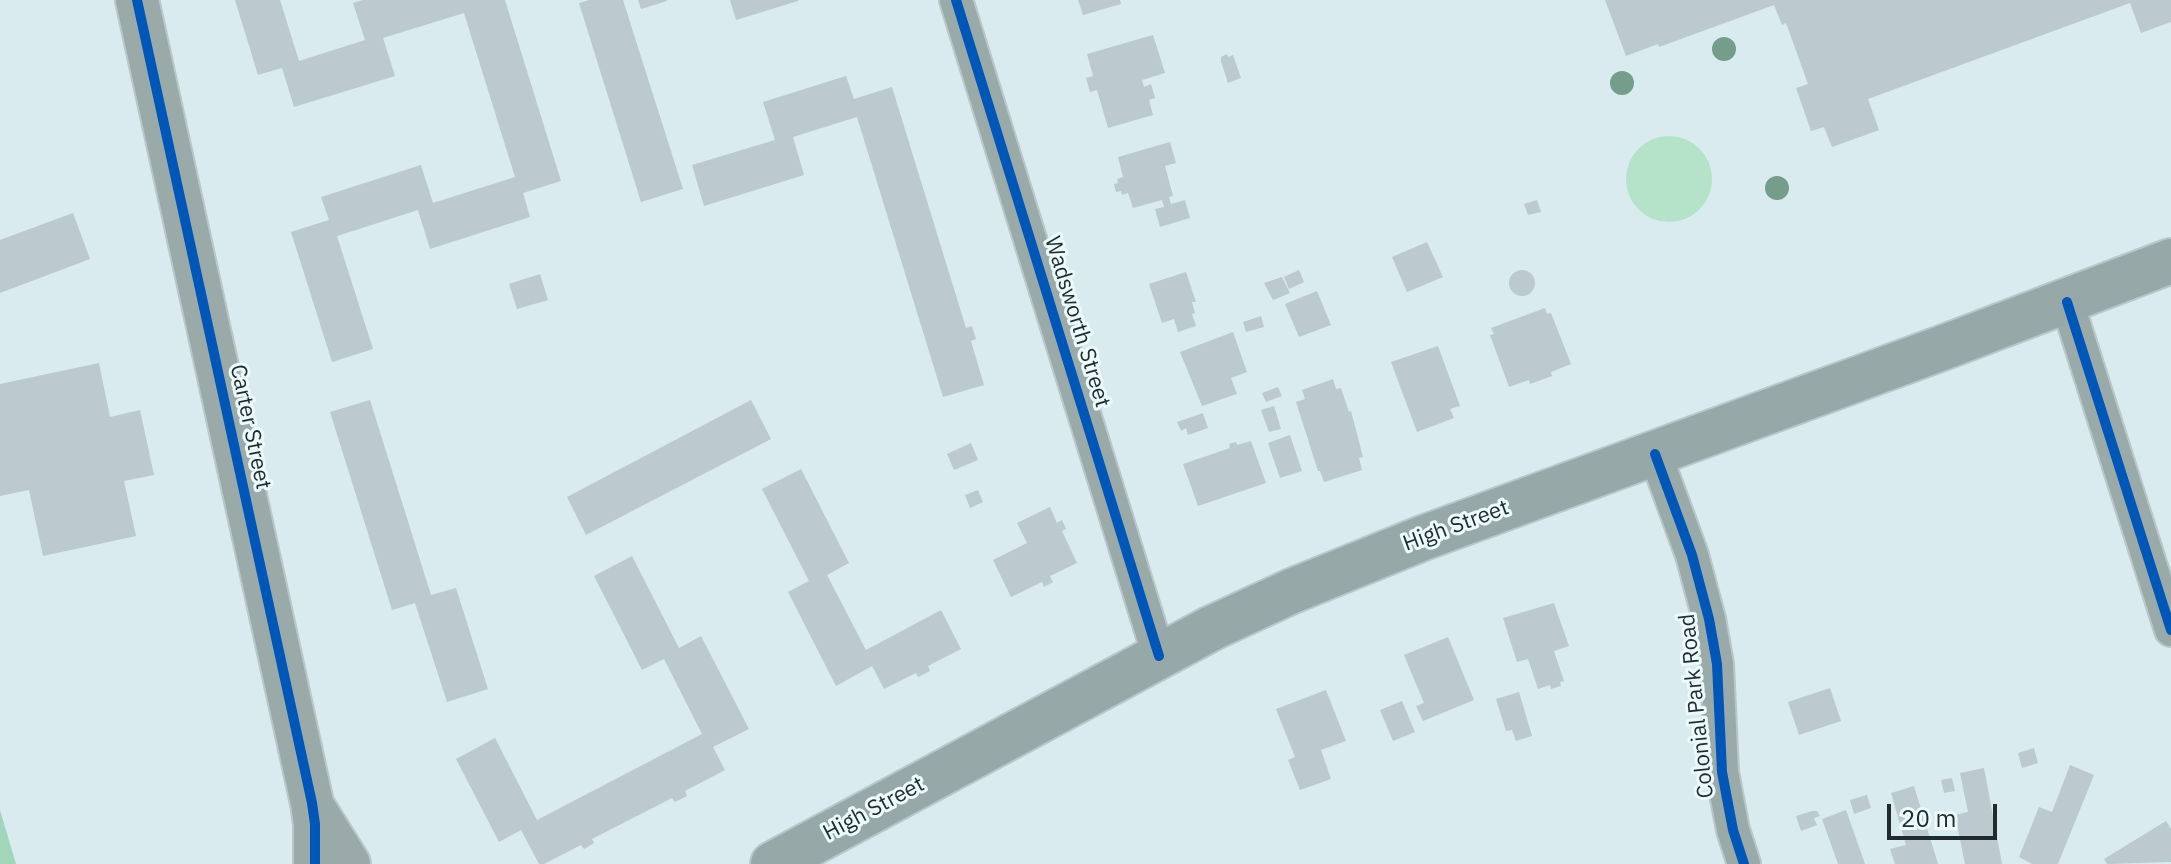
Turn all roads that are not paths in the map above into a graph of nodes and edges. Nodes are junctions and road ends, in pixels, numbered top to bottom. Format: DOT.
graph roads {
  1 [pos="137,0"];
  2 [pos="956,0"];
  3 [pos="2171,261"];
  4 [pos="2067,302"];
  5 [pos="1655,454"];
  6 [pos="2171,630"];
  7 [pos="1159,656"];
  8 [pos="312,803"];
  9 [pos="315,864"];
  10 [pos="349,864"];
  11 [pos="773,864"];
  12 [pos="1744,864"];
  1 -- 8 [label="street, Carter Street"];
  2 -- 7 [label="street, Wadsworth Street"];
  3 -- 4 [label="main road, High Street"];
  4 -- 5 [label="main road, High Street"];
  4 -- 6 [label="street"];
  5 -- 7 [label="main road, High Street"];
  5 -- 12 [label="street, Colonial Park Road"];
  7 -- 11 [label="main road, High Street"];
  8 -- 9 [label="street, Carter Street"];
  8 -- 10 [label="street, Carter Street"];
}
